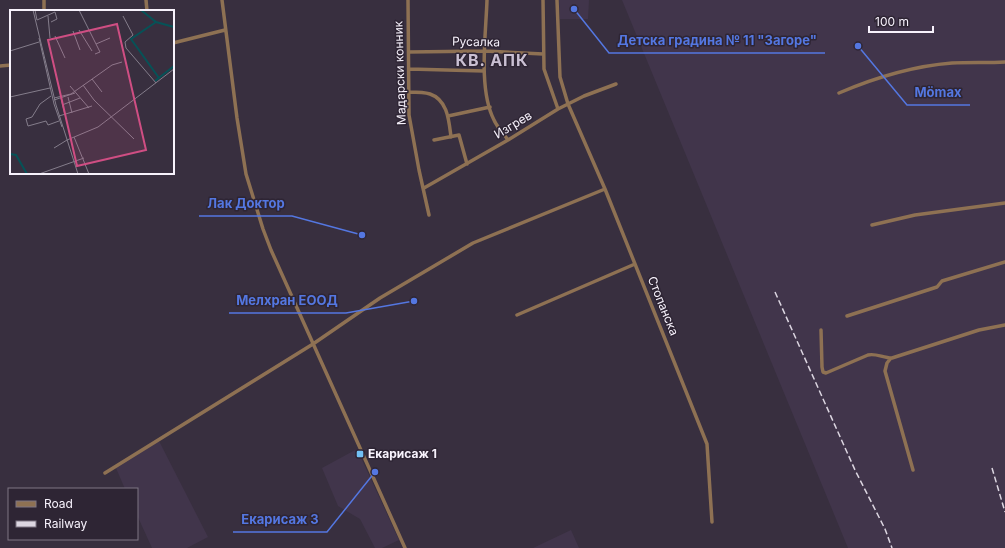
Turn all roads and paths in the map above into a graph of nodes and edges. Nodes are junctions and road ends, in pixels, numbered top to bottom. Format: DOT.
graph roads {
  1 [pos="146,0"];
  2 [pos="222,0"];
  3 [pos="408,0"];
  4 [pos="487,0"];
  5 [pos="543,0"];
  6 [pos="558,0"];
  7 [pos="147,10"];
  8 [pos="225,30"];
  9 [pos="174,43"];
  10 [pos="485,51"];
  11 [pos="409,52"];
  12 [pos="543,54"];
  13 [pos="1005,62"];
  14 [pos="10,65"];
  15 [pos="0,66"];
  16 [pos="409,69"];
  17 [pos="484,71"];
  18 [pos="616,84"];
  19 [pos="409,92"];
  20 [pos="839,93"];
  21 [pos="568,104"];
  22 [pos="490,107"];
  23 [pos="558,109"];
  24 [pos="448,116"];
  25 [pos="451,137"];
  26 [pos="434,140"];
  27 [pos="508,140"];
  28 [pos="467,164"];
  29 [pos="424,188"];
  30 [pos="605,189"];
  31 [pos="1005,203"];
  32 [pos="429,215"];
  33 [pos="872,225"];
  34 [pos="1005,262"];
  35 [pos="635,264"];
  36 [pos="517,315"];
  37 [pos="847,316"];
  38 [pos="1005,324"];
  39 [pos="821,330"];
  40 [pos="313,344"];
  41 [pos="892,358"];
  42 [pos="913,470"];
  43 [pos="105,473"];
  44 [pos="712,522"];
  45 [pos="405,548"];
  1 -- 7 [label="street"];
  2 -- 8 [label="street"];
  3 -- 11 [label="street, Мадарски конник"];
  4 -- 10 [label="street"];
  5 -- 12 [label="street"];
  6 -- 21 [label="street, Стопанска"];
  8 -- 9 [label="street"];
  8 -- 40 [label="street"];
  10 -- 11 [label="street, Русалка"];
  10 -- 12 [label="street, Русалка"];
  10 -- 17 [label="street"];
  11 -- 16 [label="street, Мадарски конник"];
  12 -- 23 [label="street"];
  13 -- 20 [label="street"];
  14 -- 15 [label="street"];
  16 -- 17 [label="street"];
  16 -- 19 [label="street, Мадарски конник"];
  17 -- 22 [label="street"];
  18 -- 21 [label="street, Изгрев"];
  19 -- 24 [label="street"];
  19 -- 29 [label="street, Мадарски конник"];
  21 -- 23 [label="street, Изгрев"];
  21 -- 30 [label="street, Стопанска"];
  22 -- 24 [label="street"];
  22 -- 27 [label="street"];
  23 -- 27 [label="street, Изгрев"];
  24 -- 25 [label="street"];
  25 -- 26 [label="street"];
  25 -- 28 [label="street"];
  27 -- 28 [label="street, Изгрев"];
  28 -- 29 [label="street, Изгрев"];
  29 -- 32 [label="street, Мадарски конник"];
  30 -- 35 [label="street, Стопанска"];
  30 -- 40 [label="street"];
  31 -- 33 [label="street"];
  34 -- 37 [label="street"];
  35 -- 36 [label="street"];
  35 -- 44 [label="street, Стопанска"];
  38 -- 41 [label="street"];
  39 -- 41 [label="street"];
  40 -- 43 [label="street"];
  40 -- 45 [label="street"];
  41 -- 42 [label="street"];
}
